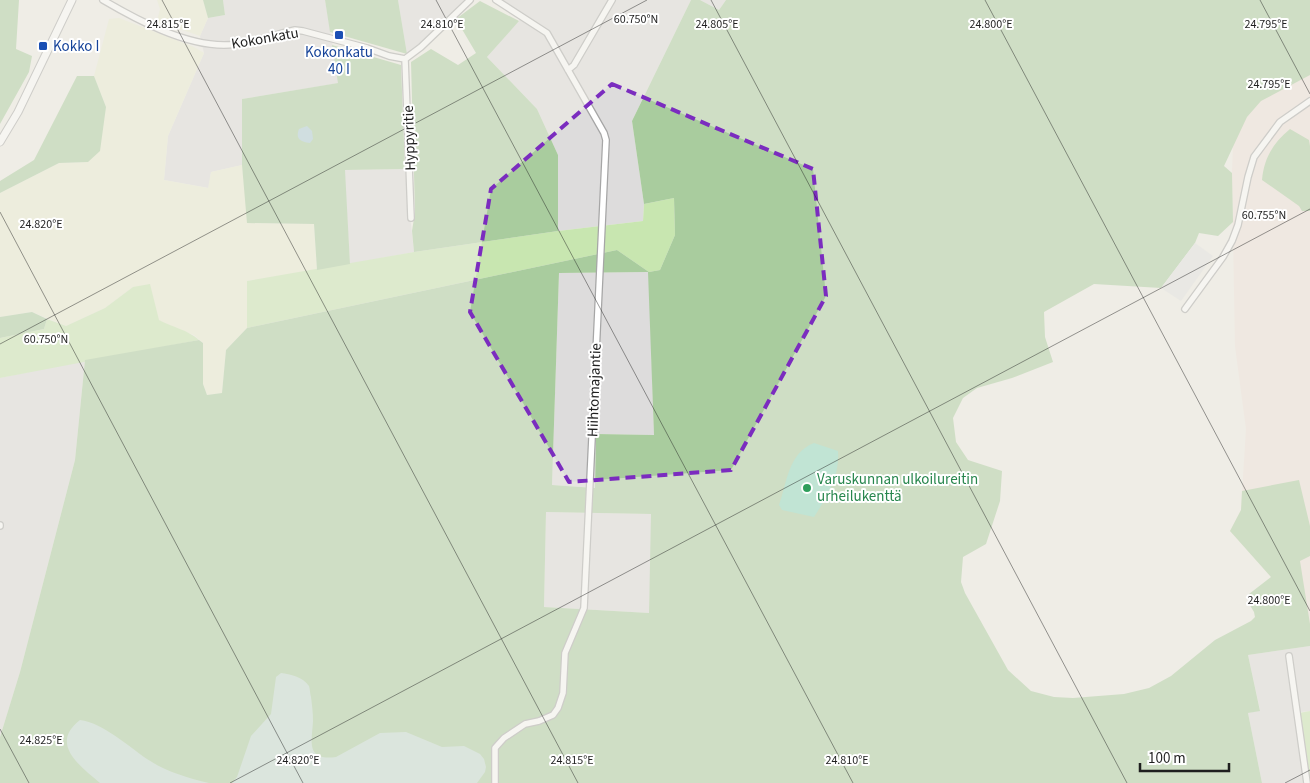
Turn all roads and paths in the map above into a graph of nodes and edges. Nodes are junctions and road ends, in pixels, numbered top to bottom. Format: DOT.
graph roads {
  1 [pos="72,0"];
  2 [pos="103,0"];
  3 [pos="470,0"];
  4 [pos="496,0"];
  5 [pos="612,0"];
  6 [pos="405,59"];
  7 [pos="568,70"];
  8 [pos="1310,101"];
  9 [pos="0,142"];
  10 [pos="411,218"];
  11 [pos="1184,308"];
  12 [pos="1289,656"];
  13 [pos="495,783"];
  14 [pos="1306,783"];
  1 -- 9 [label="street"];
  2 -- 6 [label="street, Kokonkatu"];
  3 -- 6 [label="street"];
  4 -- 7 [label="street, Hiihtomajantie"];
  5 -- 7 [label="street"];
  6 -- 10 [label="street, Hyppyritie"];
  7 -- 13 [label="street, Hiihtomajantie"];
  8 -- 11 [label="street"];
  12 -- 14 [label="street"];
}
